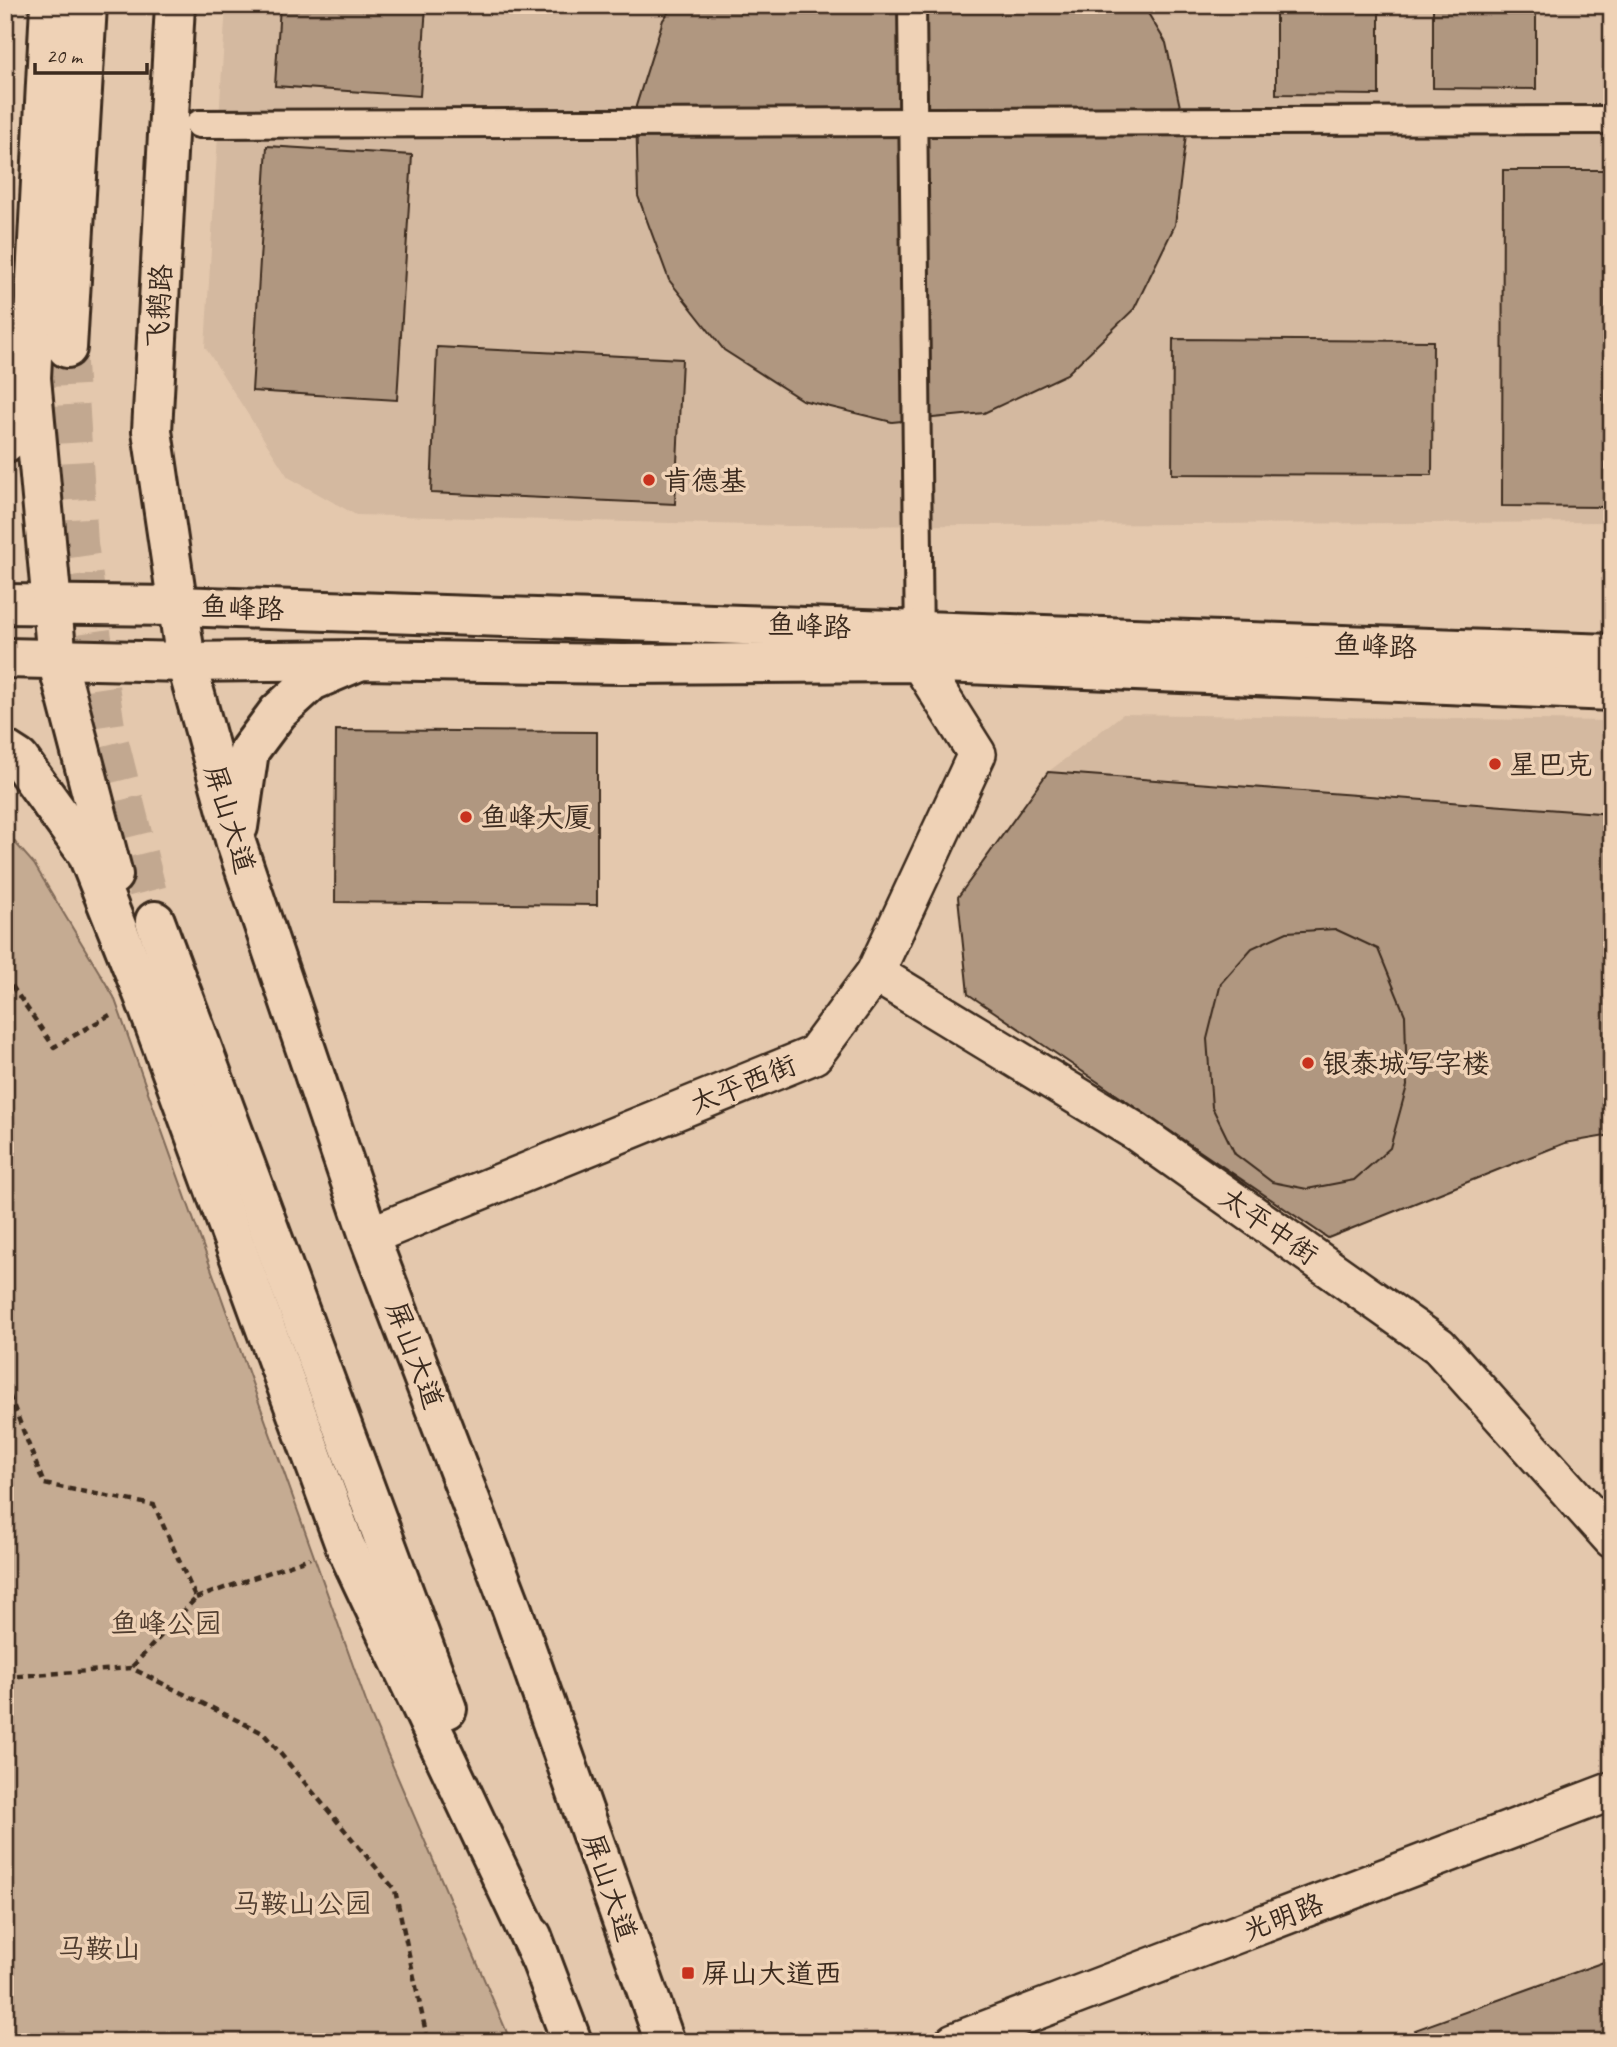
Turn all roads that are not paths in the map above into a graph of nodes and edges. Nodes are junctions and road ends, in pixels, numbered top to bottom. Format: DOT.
graph roads {
  1 [pos="50,5"];
  2 [pos="87,5"];
  3 [pos="175,5"];
  4 [pos="912,5"];
  5 [pos="1612,120"];
  6 [pos="912,123"];
  7 [pos="199,124"];
  8 [pos="66,348"];
  9 [pos="31,378"];
  10 [pos="5,443"];
  11 [pos="5,604"];
  12 [pos="51,605"];
  13 [pos="177,606"];
  14 [pos="919,646"];
  15 [pos="1612,654"];
  16 [pos="5,658"];
  17 [pos="57,660"];
  18 [pos="361,660"];
  19 [pos="186,662"];
  20 [pos="1612,691"];
  21 [pos="5,750"];
  22 [pos="236,843"];
  23 [pos="155,921"];
  24 [pos="875,973"];
  25 [pos="144,996"];
  26 [pos="369,1236"];
  27 [pos="1612,1539"];
  28 [pos="1612,1791"];
  29 [pos="540,1958"];
  30 [pos="572,2042"];
  31 [pos="665,2042"];
  32 [pos="954,2042"];
  1 -- 9 [label="main road"];
  2 -- 8 [label="main road"];
  3 -- 13 [label="main road, 飞鹅路"];
  4 -- 6 [label="street"];
  5 -- 6 [label="street"];
  6 -- 7 [label="street"];
  6 -- 14 [label="street"];
  9 -- 10 [label="main road"];
  9 -- 12 [label="main road"];
  11 -- 12 [label="main road, 鱼峰路"];
  12 -- 13 [label="main road, 鱼峰路"];
  12 -- 17 [label="main road"];
  13 -- 14 [label="main road, 鱼峰路"];
  13 -- 19 [label="main road, 飞鹅路"];
  14 -- 15 [label="main road, 鱼峰路"];
  14 -- 18 [label="main road, 鱼峰路"];
  14 -- 20 [label="main road, 鱼峰路"];
  14 -- 24 [label="street, 太平西街"];
  16 -- 17 [label="main road, 鱼峰路"];
  17 -- 19 [label="main road, 鱼峰路"];
  17 -- 25 [label="main road"];
  18 -- 19 [label="main road, 鱼峰路"];
  18 -- 22 [label="main road"];
  19 -- 22 [label="main road, 屏山大道"];
  21 -- 25 [label="main road"];
  22 -- 26 [label="main road, 屏山大道"];
  23 -- 29 [label="main road"];
  24 -- 26 [label="street, 太平西街"];
  24 -- 27 [label="street, 太平中街"];
  25 -- 29 [label="main road"];
  26 -- 31 [label="main road, 屏山大道"];
  28 -- 32 [label="street, 光明路"];
  29 -- 30 [label="main road"];
}
